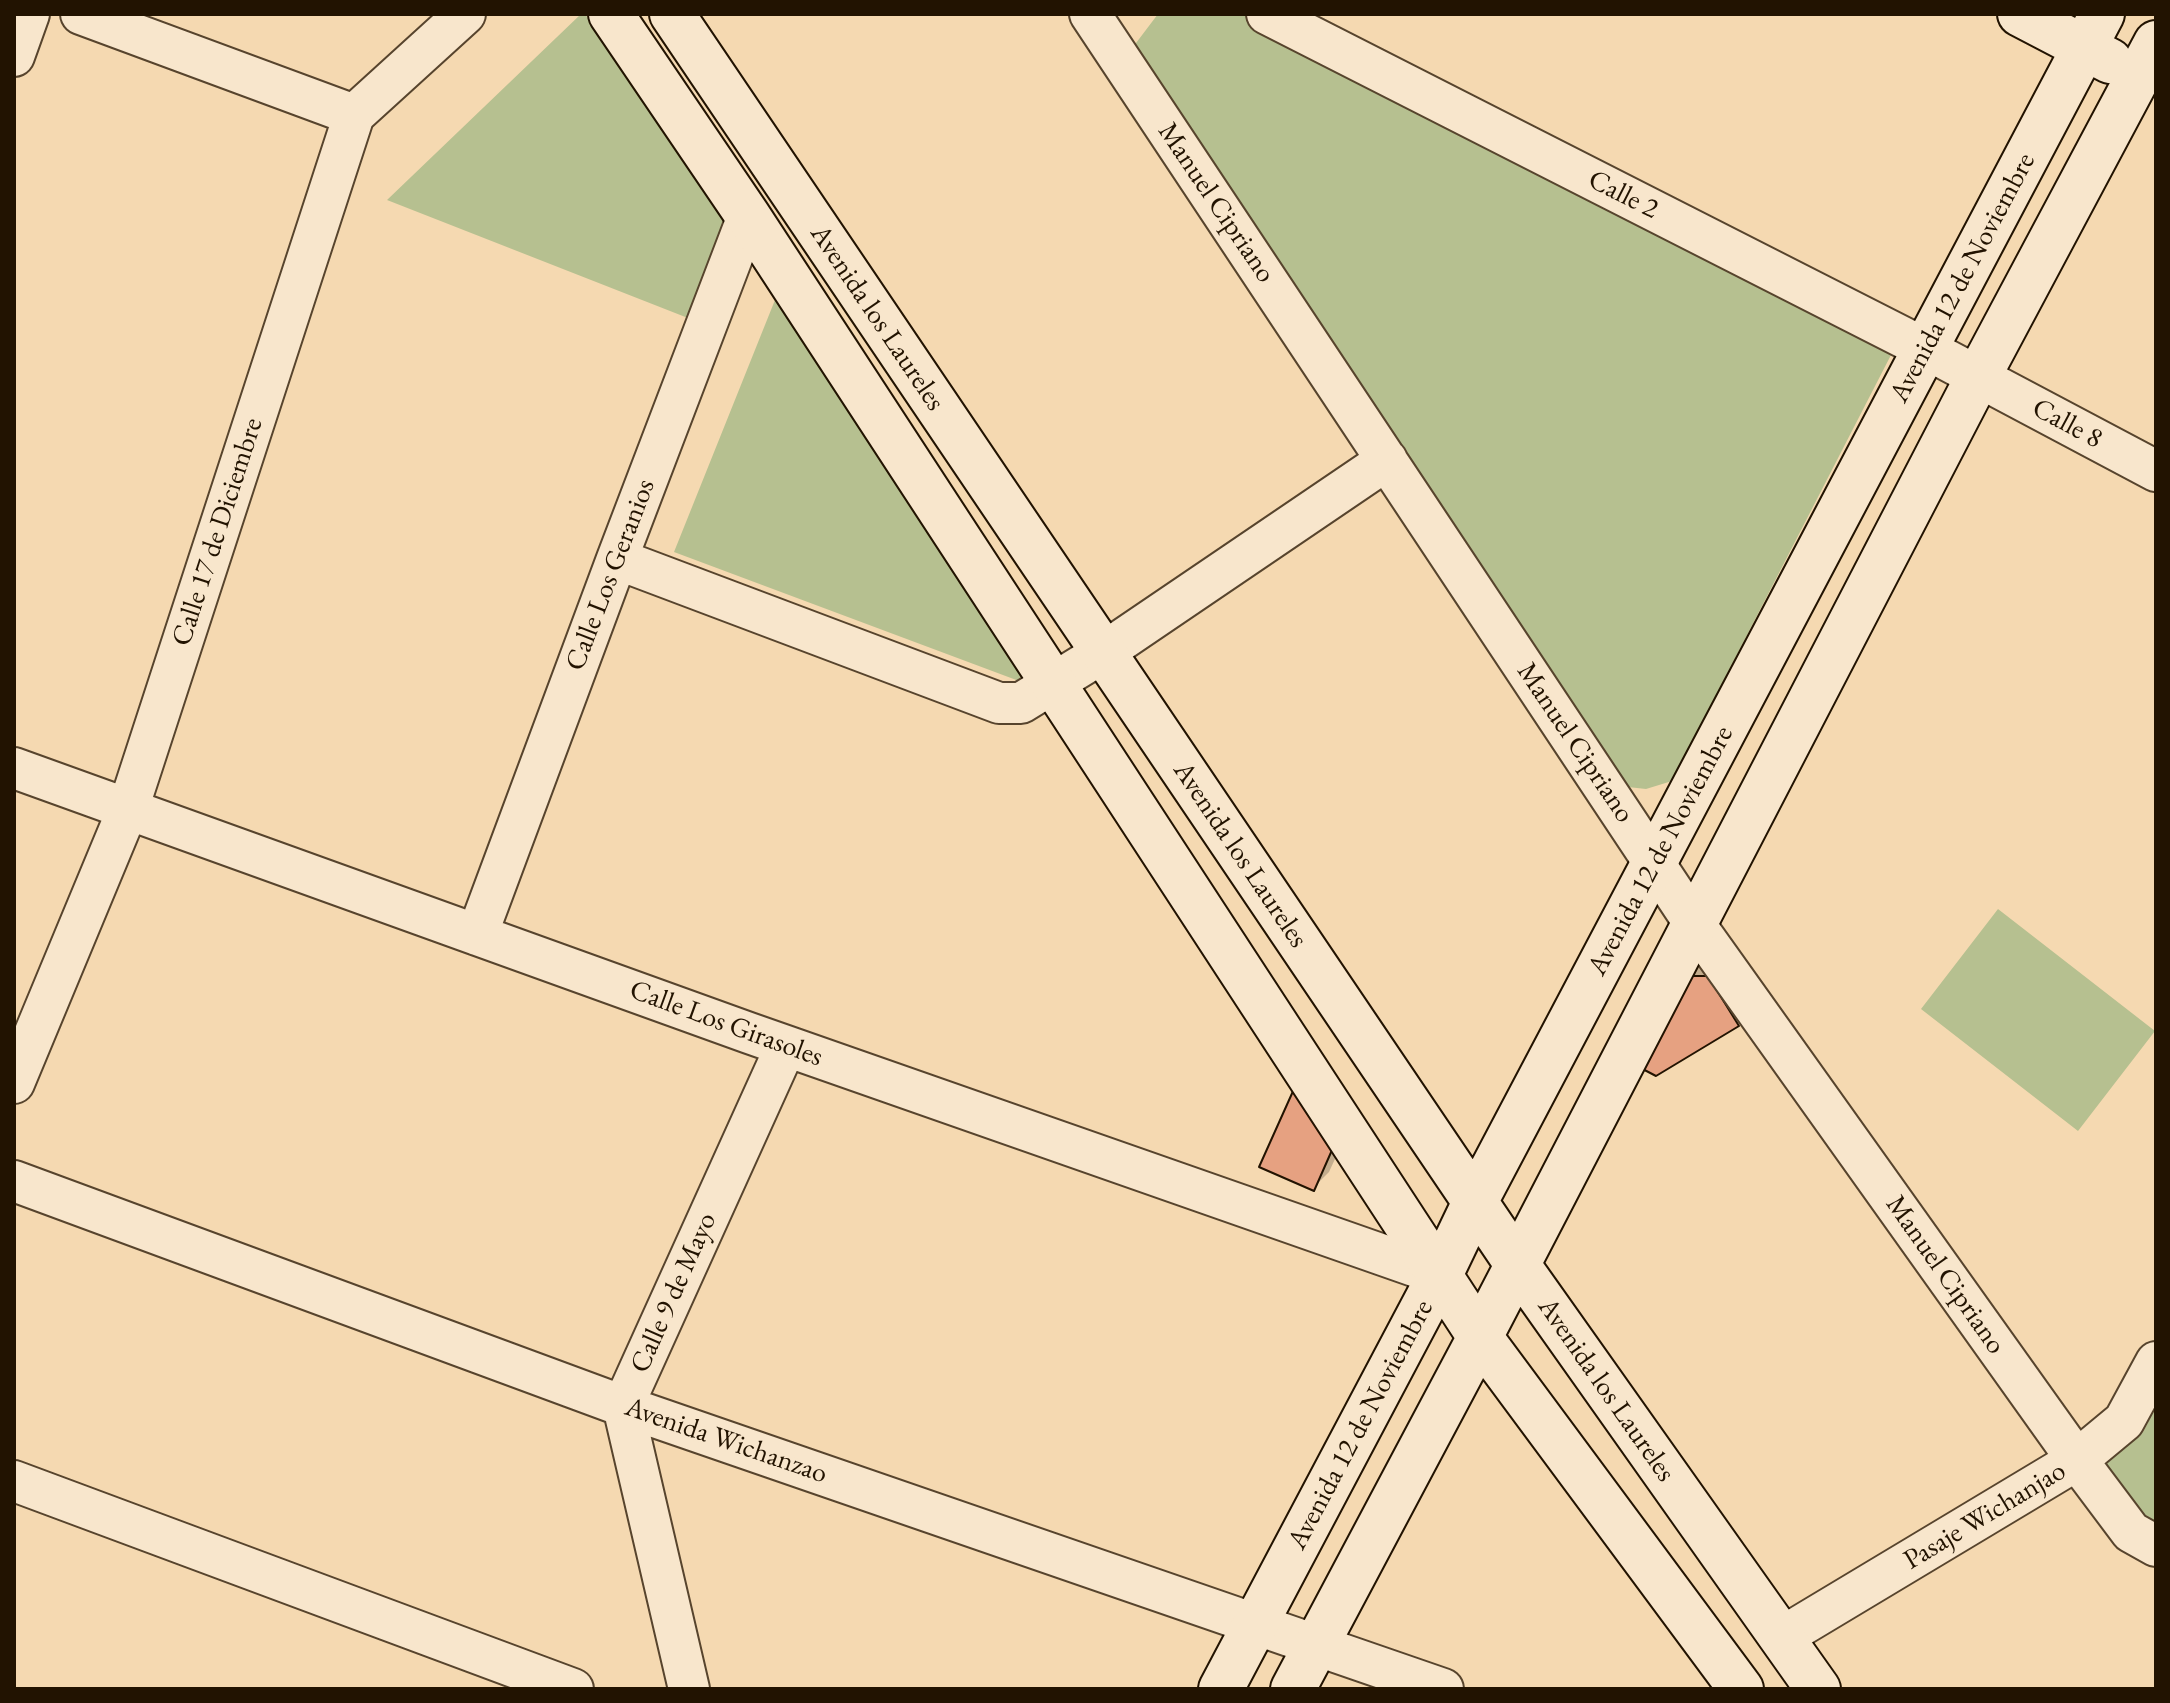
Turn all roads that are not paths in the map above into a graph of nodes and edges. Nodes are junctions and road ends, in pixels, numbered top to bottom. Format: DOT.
graph roads {
  1 [pos="29,14"];
  2 [pos="81,14"];
  3 [pos="465,14"];
  4 [pos="611,14"];
  5 [pos="672,14"];
  6 [pos="1090,14"];
  7 [pos="1267,14"];
  8 [pos="2020,14"];
  9 [pos="2131,14"];
  10 [pos="2156,27"];
  11 [pos="2093,31"];
  12 [pos="14,56"];
  13 [pos="2150,68"];
  14 [pos="354,115"];
  15 [pos="748,216"];
  16 [pos="1926,349"];
  17 [pos="1978,377"];
  18 [pos="1387,460"];
  19 [pos="2156,471"];
  20 [pos="617,559"];
  21 [pos="1104,652"];
  22 [pos="1054,683"];
  23 [pos="14,768"];
  24 [pos="128,809"];
  25 [pos="1655,863"];
  26 [pos="1694,923"];
  27 [pos="477,935"];
  28 [pos="786,1046"];
  29 [pos="14,1083"];
  30 [pos="14,1181"];
  31 [pos="1475,1202"];
  32 [pos="1517,1264"];
  33 [pos="1440,1275"];
  34 [pos="1480,1337"];
  35 [pos="2156,1362"];
  36 [pos="623,1406"];
  37 [pos="2077,1460"];
  38 [pos="14,1481"];
  39 [pos="2156,1546"];
  40 [pos="1257,1624"];
  41 [pos="1782,1637"];
  42 [pos="1317,1645"];
  43 [pos="573,1689"];
  44 [pos="689,1689"];
  45 [pos="1221,1689"];
  46 [pos="1293,1689"];
  47 [pos="1443,1689"];
  48 [pos="1741,1689"];
  49 [pos="1818,1689"];
  1 -- 12 [label="street"];
  2 -- 14 [label="street"];
  3 -- 14 [label="street, Calle 17 de Diciembre"];
  4 -- 15 [label="main road, Avenida los Laureles"];
  5 -- 21 [label="main road, Avenida los Laureles"];
  6 -- 18 [label="street, Manuel Cipriano"];
  7 -- 16 [label="street, Calle 2"];
  8 -- 11 [label="main road"];
  9 -- 10 [label="main road"];
  11 -- 13 [label="main road"];
  11 -- 16 [label="main road, Avenida 12 de Noviembre"];
  13 -- 17 [label="main road"];
  14 -- 24 [label="street, Calle 17 de Diciembre"];
  15 -- 20 [label="street, Calle Los Geranios"];
  15 -- 22 [label="main road, Avenida los Laureles"];
  16 -- 17 [label="street, Calle 2"];
  16 -- 25 [label="main road, Avenida 12 de Noviembre"];
  17 -- 19 [label="street, Calle 8"];
  17 -- 26 [label="main road"];
  18 -- 21 [label="street"];
  18 -- 25 [label="street, Manuel Cipriano"];
  20 -- 22 [label="street"];
  20 -- 27 [label="street, Calle Los Geranios"];
  21 -- 22 [label="street"];
  21 -- 31 [label="main road, Avenida los Laureles"];
  22 -- 33 [label="main road, Avenida los Laureles"];
  23 -- 24 [label="street, Calle Los Girasoles"];
  24 -- 27 [label="street, Calle Los Girasoles"];
  24 -- 29 [label="street, Calle 17 de Diciembre"];
  25 -- 26 [label="street, Manuel Cipriano"];
  25 -- 31 [label="main road, Avenida 12 de Noviembre"];
  26 -- 32 [label="main road"];
  26 -- 37 [label="street, Manuel Cipriano"];
  27 -- 28 [label="street, Calle Los Girasoles"];
  28 -- 33 [label="street, Calle Los Girasoles"];
  28 -- 36 [label="street, Calle 9 de Mayo"];
  30 -- 36 [label="street, Avenida Wichanzao"];
  31 -- 32 [label="main road, Avenida los Laureles"];
  31 -- 33 [label="main road, Avenida 12 de Noviembre"];
  32 -- 34 [label="main road"];
  32 -- 41 [label="main road, Avenida los Laureles"];
  33 -- 34 [label="main road, Avenida los Laureles"];
  33 -- 40 [label="main road, Avenida 12 de Noviembre"];
  34 -- 42 [label="main road"];
  34 -- 48 [label="main road, Avenida los Laureles"];
  35 -- 37 [label="street, Pasaje Wichanjao"];
  36 -- 40 [label="street, Avenida Wichanzao"];
  36 -- 44 [label="street, Calle 9 de Mayo"];
  37 -- 39 [label="street, Manuel Cipriano"];
  37 -- 41 [label="street, Pasaje Wichanjao"];
  38 -- 43 [label="street"];
  40 -- 42 [label="street, Avenida Wichanzao"];
  40 -- 45 [label="main road, Avenida 12 de Noviembre"];
  41 -- 49 [label="main road, Avenida los Laureles"];
  42 -- 46 [label="main road"];
  42 -- 47 [label="street, Avenida Wichanzao"];
}
